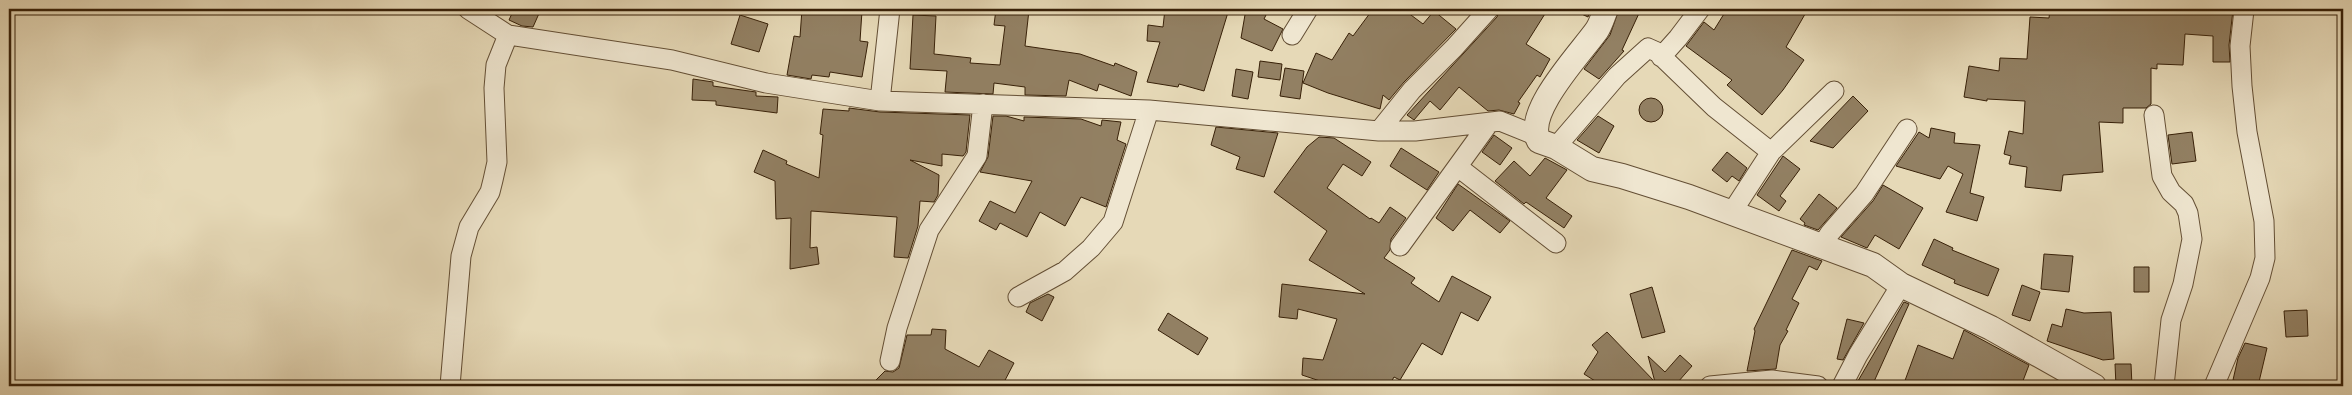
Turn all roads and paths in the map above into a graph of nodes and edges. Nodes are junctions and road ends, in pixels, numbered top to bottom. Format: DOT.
graph roads {
  1 [pos="468,9"];
  2 [pos="890,9"];
  3 [pos="1308,9"];
  4 [pos="1489,9"];
  5 [pos="1606,9"];
  6 [pos="1700,9"];
  7 [pos="2244,10"];
  8 [pos="508,35"];
  9 [pos="1292,35"];
  10 [pos="1661,56"];
  11 [pos="1834,92"];
  12 [pos="880,101"];
  13 [pos="983,104"];
  14 [pos="1149,110"];
  15 [pos="2154,115"];
  16 [pos="1489,123"];
  17 [pos="1907,129"];
  18 [pos="1379,131"];
  19 [pos="1546,142"];
  20 [pos="1771,152"];
  21 [pos="1458,167"];
  22 [pos="1732,212"];
  23 [pos="1556,243"];
  24 [pos="1400,246"];
  25 [pos="1821,247"];
  26 [pos="1901,286"];
  27 [pos="1018,297"];
  28 [pos="890,361"];
  29 [pos="450,386"];
  30 [pos="1710,386"];
  31 [pos="1818,386"];
  32 [pos="1842,386"];
  33 [pos="2094,386"];
  34 [pos="2164,386"];
  35 [pos="2214,386"];
  1 -- 8 [label="street"];
  2 -- 12 [label="street"];
  3 -- 9 [label="street"];
  4 -- 18 [label="street"];
  5 -- 19 [label="street"];
  6 -- 10 [label="street"];
  7 -- 35 [label="street"];
  8 -- 12 [label="street"];
  8 -- 29 [label="street"];
  10 -- 19 [label="street"];
  10 -- 20 [label="street"];
  11 -- 20 [label="street"];
  12 -- 13 [label="street"];
  13 -- 14 [label="street"];
  13 -- 28 [label="street"];
  14 -- 18 [label="street"];
  14 -- 27 [label="street"];
  15 -- 34 [label="street"];
  16 -- 18 [label="street"];
  16 -- 19 [label="street"];
  16 -- 21 [label="street"];
  17 -- 25 [label="street"];
  19 -- 22 [label="street"];
  20 -- 22 [label="street"];
  21 -- 23 [label="street"];
  21 -- 24 [label="street"];
  22 -- 25 [label="street"];
  25 -- 26 [label="street"];
  26 -- 32 [label="street"];
  26 -- 33 [label="street"];
  30 -- 31 [label="street"];
}
